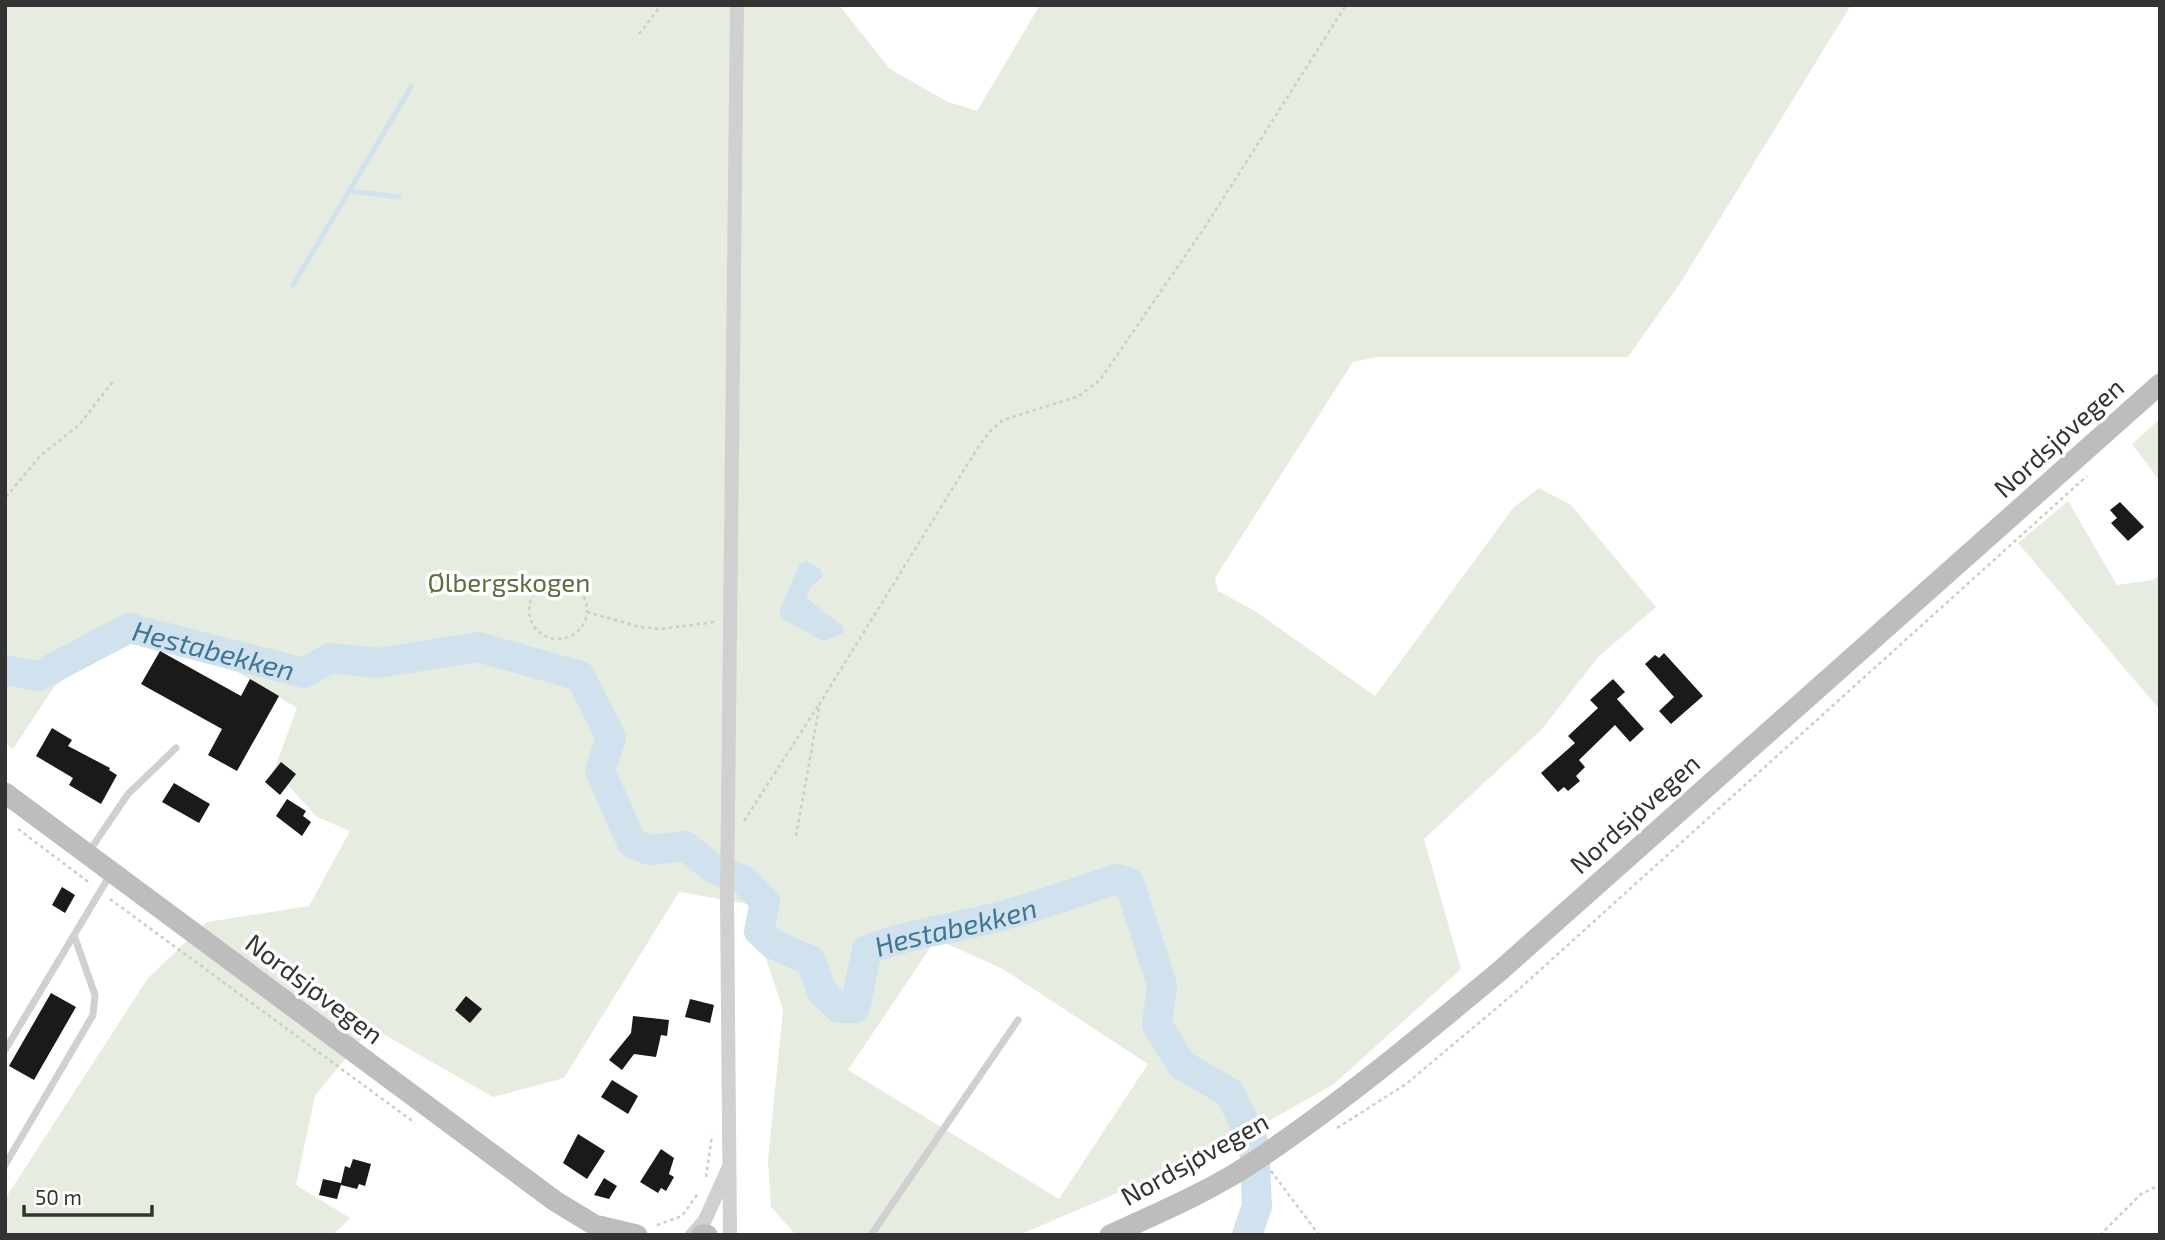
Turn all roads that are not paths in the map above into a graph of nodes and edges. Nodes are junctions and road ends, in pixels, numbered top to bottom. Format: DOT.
graph roads {
  1 [pos="737,5"];
  2 [pos="2160,384"];
  3 [pos="176,748"];
  4 [pos="5,793"];
  5 [pos="88,854"];
  6 [pos="112,872"];
  7 [pos="75,938"];
  8 [pos="1018,1020"];
  9 [pos="5,1050"];
  10 [pos="732,1162"];
  11 [pos="5,1165"];
  12 [pos="602,1229"];
  13 [pos="637,1235"];
  14 [pos="692,1235"];
  15 [pos="730,1235"];
  16 [pos="871,1235"];
  17 [pos="1110,1235"];
  1 -- 10 [label="street"];
  2 -- 17 [label="main road, Nordsjøvegen"];
  3 -- 5 [label="lane"];
  4 -- 5 [label="main road, Nordsjøvegen"];
  5 -- 6 [label="main road, Nordsjøvegen"];
  6 -- 7 [label="lane"];
  6 -- 12 [label="main road, Nordsjøvegen"];
  7 -- 9 [label="lane"];
  7 -- 11 [label="lane"];
  8 -- 16 [label="lane"];
  10 -- 14 [label="street"];
  10 -- 15 [label="street"];
  12 -- 13 [label="main road, Nordsjøvegen"];
}
